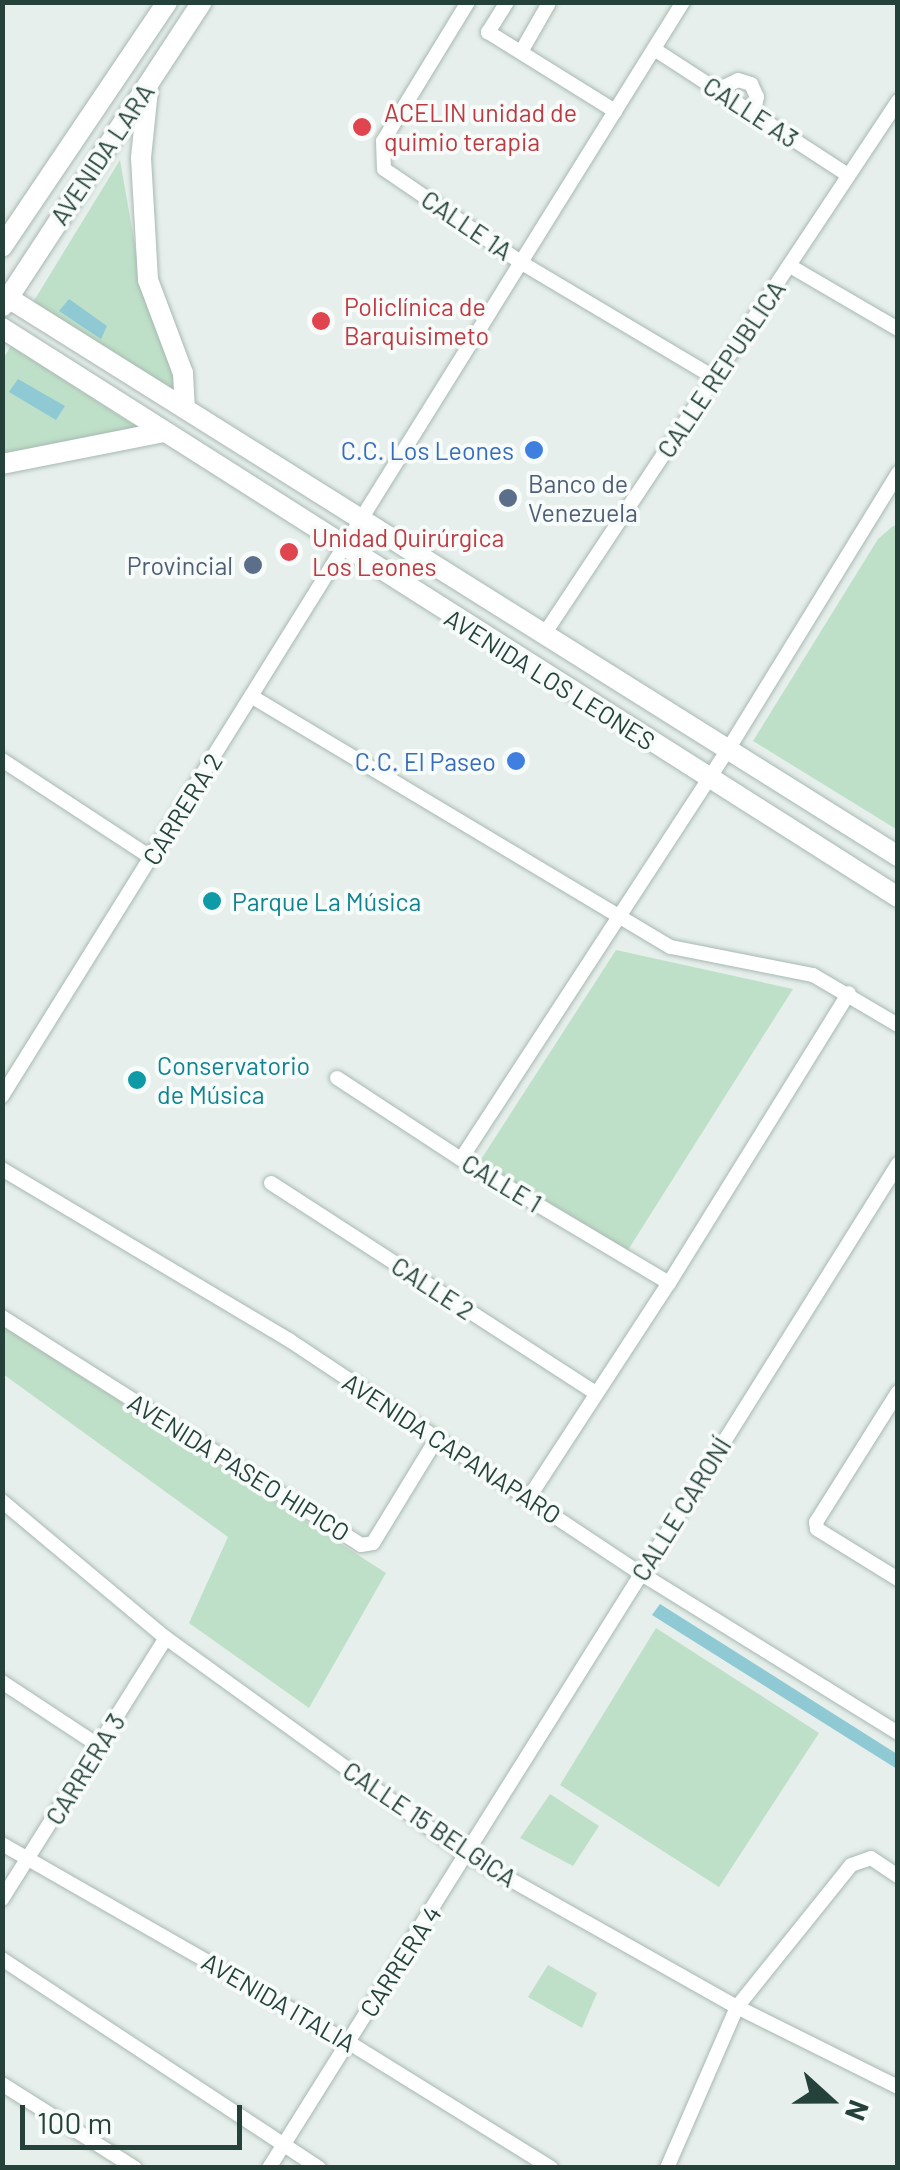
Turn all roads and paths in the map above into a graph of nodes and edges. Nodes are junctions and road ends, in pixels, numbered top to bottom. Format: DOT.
graph roads {
  1 [pos="167,2"];
  2 [pos="202,2"];
  3 [pos="468,2"];
  4 [pos="507,2"];
  5 [pos="549,2"];
  6 [pos="683,2"];
  7 [pos="654,49"];
  8 [pos="520,52"];
  9 [pos="148,86"];
  10 [pos="717,90"];
  11 [pos="898,100"];
  12 [pos="615,111"];
  13 [pos="753,114"];
  14 [pos="892,122"];
  15 [pos="848,175"];
  16 [pos="2,247"];
  17 [pos="522,263"];
  18 [pos="790,266"];
  19 [pos="4,299"];
  20 [pos="2,328"];
  21 [pos="898,329"];
  22 [pos="715,378"];
  23 [pos="184,406"];
  24 [pos="163,432"];
  25 [pos="2,464"];
  26 [pos="898,474"];
  27 [pos="892,495"];
  28 [pos="360,521"];
  29 [pos="342,546"];
  30 [pos="542,636"];
  31 [pos="251,696"];
  32 [pos="729,748"];
  33 [pos="2,760"];
  34 [pos="707,778"];
  35 [pos="898,856"];
  36 [pos="152,858"];
  37 [pos="898,898"];
  38 [pos="616,918"];
  39 [pos="849,994"];
  40 [pos="898,1025"];
  41 [pos="337,1078"];
  42 [pos="2,1096"];
  43 [pos="461,1159"];
  44 [pos="898,1164"];
  45 [pos="2,1169"];
  46 [pos="271,1183"];
  47 [pos="669,1284"];
  48 [pos="2,1317"];
  49 [pos="595,1392"];
  50 [pos="898,1392"];
  51 [pos="437,1438"];
  52 [pos="528,1499"];
  53 [pos="2,1501"];
  54 [pos="640,1573"];
  55 [pos="898,1580"];
  56 [pos="166,1638"];
  57 [pos="2,1682"];
  58 [pos="898,1733"];
  59 [pos="98,1746"];
  60 [pos="2,1844"];
  61 [pos="468,1855"];
  62 [pos="28,1860"];
  63 [pos="898,1876"];
  64 [pos="2,1899"];
  65 [pos="2,1960"];
  66 [pos="737,2007"];
  67 [pos="348,2042"];
  68 [pos="2,2084"];
  69 [pos="898,2087"];
  70 [pos="282,2146"];
  71 [pos="135,2168"];
  72 [pos="269,2168"];
  73 [pos="319,2168"];
  74 [pos="551,2168"];
  75 [pos="668,2168"];
  1 -- 16 [label="street, AVENIDA LARA"];
  2 -- 9 [label="street, AVENIDA LARA"];
  3 -- 17 [label="street, CALLE 1A"];
  4 -- 8 [label="street"];
  5 -- 8 [label="street"];
  6 -- 7 [label="street, CARRERA 2"];
  7 -- 10 [label="street, CALLE A3"];
  7 -- 12 [label="street, CARRERA 2"];
  8 -- 12 [label="street"];
  9 -- 19 [label="street, AVENIDA LARA"];
  9 -- 23 [label="street"];
  10 -- 13 [label="street, CALLE A3"];
  10 -- 13 [label="street"];
  11 -- 14 [label="street, CALLE REPUBLICA"];
  12 -- 17 [label="street, CARRERA 2"];
  13 -- 15 [label="street, CALLE A3"];
  14 -- 15 [label="street, CALLE REPUBLICA"];
  15 -- 18 [label="street, CALLE REPUBLICA"];
  17 -- 22 [label="street, CALLE 1A"];
  17 -- 28 [label="street, CARRERA 2"];
  18 -- 21 [label="street"];
  18 -- 22 [label="street, CALLE REPUBLICA"];
  19 -- 23 [label="street, AVENIDA LOS LEONES"];
  20 -- 24 [label="street, AVENIDA LOS LEONES"];
  22 -- 30 [label="street, CALLE REPUBLICA"];
  23 -- 28 [label="street, AVENIDA LOS LEONES"];
  24 -- 25 [label="street"];
  24 -- 29 [label="street, AVENIDA LOS LEONES"];
  26 -- 27 [label="street"];
  27 -- 32 [label="street"];
  28 -- 29 [label="street, CARRERA 2"];
  28 -- 30 [label="street, AVENIDA LOS LEONES"];
  29 -- 31 [label="street, CARRERA 2"];
  29 -- 34 [label="street, AVENIDA LOS LEONES"];
  30 -- 32 [label="street, AVENIDA LOS LEONES"];
  31 -- 36 [label="street, CARRERA 2"];
  31 -- 38 [label="street"];
  32 -- 34 [label="street"];
  32 -- 35 [label="street, AVENIDA LOS LEONES"];
  33 -- 36 [label="street"];
  34 -- 37 [label="street, AVENIDA LOS LEONES"];
  34 -- 38 [label="street"];
  36 -- 42 [label="street, CARRERA 2"];
  38 -- 39 [label="street"];
  38 -- 43 [label="street"];
  39 -- 40 [label="street"];
  39 -- 47 [label="street"];
  41 -- 43 [label="street, CALLE 1"];
  43 -- 47 [label="street, CALLE 1"];
  44 -- 54 [label="street, CALLE CARONÍ"];
  45 -- 51 [label="street, AVENIDA CAPANAPARO"];
  46 -- 49 [label="street, CALLE 2"];
  47 -- 49 [label="street"];
  48 -- 51 [label="street, AVENIDA PASEO HIPICO"];
  49 -- 52 [label="street"];
  50 -- 55 [label="street"];
  51 -- 52 [label="street, AVENIDA CAPANAPARO"];
  52 -- 54 [label="street, AVENIDA CAPANAPARO"];
  53 -- 56 [label="street, CALLE 15 BELGICA"];
  54 -- 58 [label="street, AVENIDA CAPANAPARO"];
  54 -- 61 [label="street, CALLE CARONÍ"];
  56 -- 59 [label="street, CARRERA 3"];
  56 -- 61 [label="street, CALLE 15 BELGICA"];
  57 -- 59 [label="street"];
  59 -- 62 [label="street, CARRERA 3"];
  60 -- 62 [label="street, AVENIDA ITALIA"];
  61 -- 66 [label="street, CALLE 15 BELGICA"];
  61 -- 67 [label="street, CARRERA 4"];
  62 -- 64 [label="street, CARRERA 3"];
  62 -- 67 [label="street, AVENIDA ITALIA"];
  63 -- 66 [label="street"];
  65 -- 70 [label="street"];
  66 -- 69 [label="street, CALLE 15 BELGICA"];
  66 -- 75 [label="street"];
  67 -- 70 [label="street, CARRERA 4"];
  67 -- 74 [label="street, AVENIDA ITALIA"];
  68 -- 71 [label="street"];
  70 -- 72 [label="street, CARRERA 4"];
  70 -- 73 [label="street"];
}
